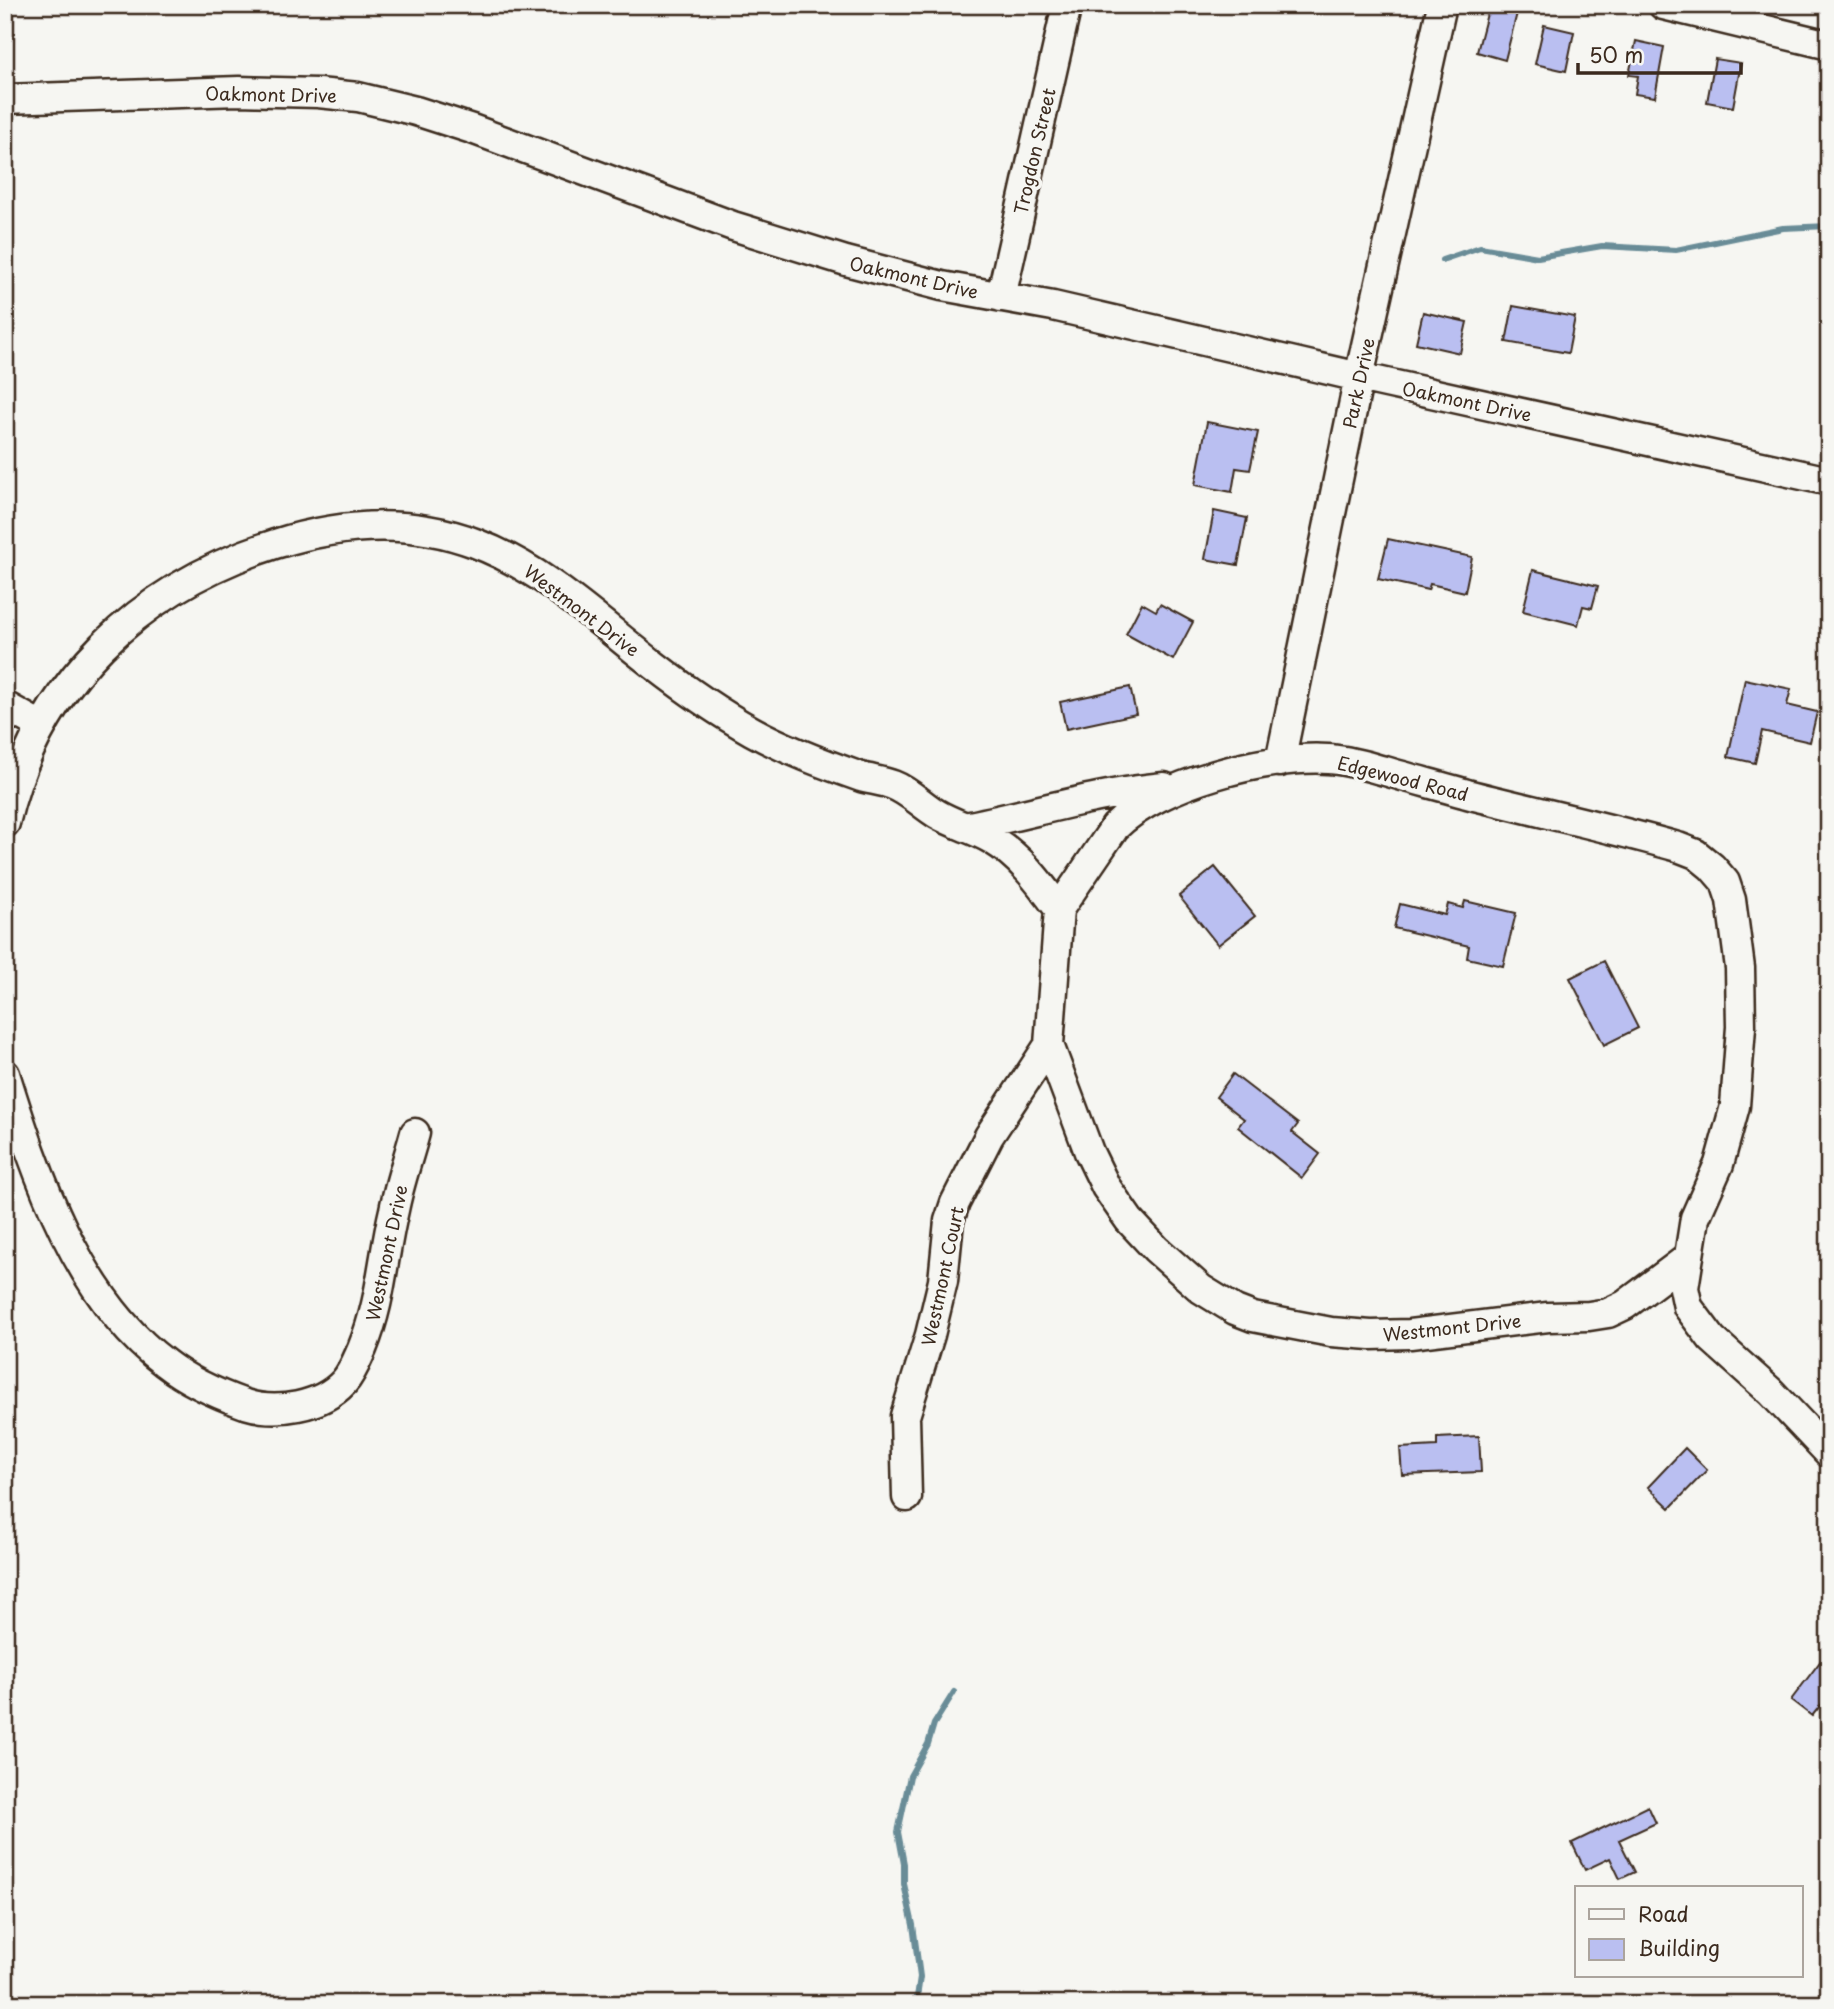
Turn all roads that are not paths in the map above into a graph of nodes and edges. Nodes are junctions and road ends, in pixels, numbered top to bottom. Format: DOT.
graph roads {
  1 [pos="1067,5"];
  2 [pos="1442,5"];
  3 [pos="1663,5"];
  4 [pos="1829,45"];
  5 [pos="5,99"];
  6 [pos="1000,296"];
  7 [pos="1359,377"];
  8 [pos="1829,481"];
  9 [pos="5,706"];
  10 [pos="41,726"];
  11 [pos="1280,762"];
  12 [pos="1183,786"];
  13 [pos="5,823"];
  14 [pos="965,827"];
  15 [pos="1059,909"];
  16 [pos="1049,1045"];
  17 [pos="5,1074"];
  18 [pos="415,1133"];
  19 [pos="1689,1257"];
  20 [pos="1829,1453"];
  21 [pos="907,1497"];
  1 -- 6 [label="street, Trogdon Street"];
  2 -- 7 [label="street, Park Drive"];
  3 -- 4 [label="street"];
  5 -- 6 [label="street, Oakmont Drive"];
  6 -- 7 [label="street, Oakmont Drive"];
  7 -- 8 [label="street, Oakmont Drive"];
  7 -- 11 [label="street, Park Drive"];
  9 -- 10 [label="street"];
  10 -- 13 [label="street, Westmont Drive"];
  10 -- 14 [label="street, Westmont Drive"];
  11 -- 12 [label="street, Edgewood Road"];
  11 -- 19 [label="street, Edgewood Road"];
  12 -- 14 [label="street"];
  12 -- 15 [label="street, Edgewood Road"];
  14 -- 15 [label="street, Westmont Drive"];
  15 -- 16 [label="street, Westmont Court"];
  16 -- 19 [label="street, Westmont Drive"];
  16 -- 21 [label="street, Westmont Court"];
  17 -- 18 [label="street, Westmont Drive"];
  19 -- 20 [label="street"];
}
